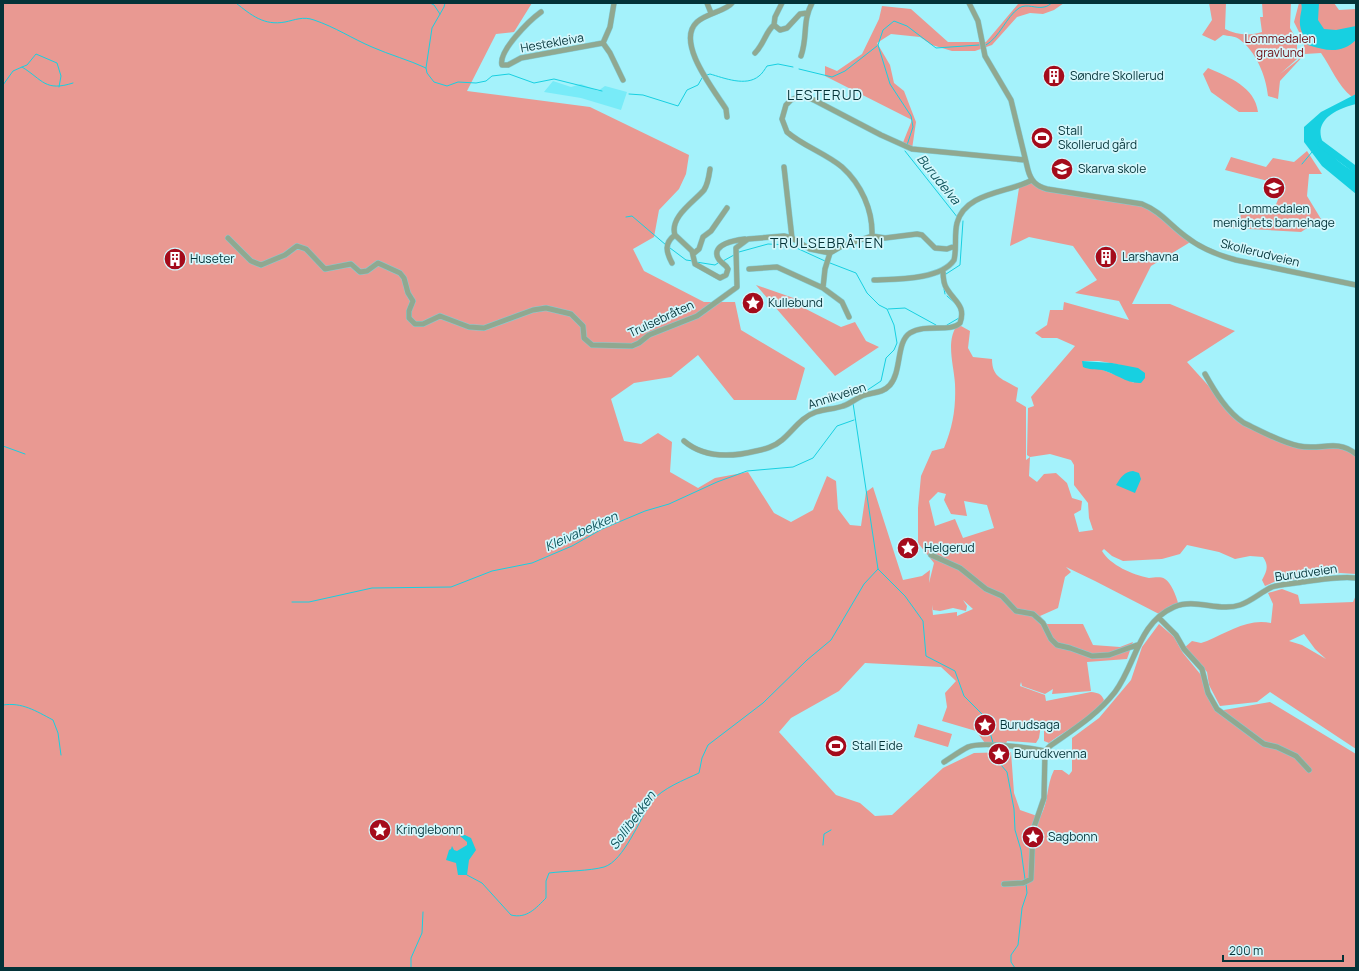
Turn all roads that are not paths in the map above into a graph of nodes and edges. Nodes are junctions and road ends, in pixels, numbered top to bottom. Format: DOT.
graph roads {
  1 [pos="614,3"];
  2 [pos="707,3"];
  3 [pos="732,3"];
  4 [pos="782,3"];
  5 [pos="812,3"];
  6 [pos="969,3"];
  7 [pos="541,12"];
  8 [pos="711,13"];
  9 [pos="807,13"];
  10 [pos="774,25"];
  11 [pos="603,43"];
  12 [pos="755,53"];
  13 [pos="801,56"];
  14 [pos="623,80"];
  15 [pos="727,117"];
  16 [pos="1025,160"];
  17 [pos="784,167"];
  18 [pos="710,169"];
  19 [pos="1032,180"];
  20 [pos="727,208"];
  21 [pos="674,235"];
  22 [pos="872,236"];
  23 [pos="228,238"];
  24 [pos="792,238"];
  25 [pos="748,239"];
  26 [pos="955,246"];
  27 [pos="830,253"];
  28 [pos="693,254"];
  29 [pos="672,263"];
  30 [pos="749,269"];
  31 [pos="943,274"];
  32 [pos="874,280"];
  33 [pos="1356,285"];
  34 [pos="823,288"];
  35 [pos="849,317"];
  36 [pos="1206,374"];
  37 [pos="684,441"];
  38 [pos="1356,454"];
  39 [pos="931,555"];
  40 [pos="1356,578"];
  41 [pos="1159,618"];
  42 [pos="1137,645"];
  43 [pos="1045,751"];
  44 [pos="944,762"];
  45 [pos="1309,770"];
  46 [pos="1004,884"];
  1 -- 11 [label="street"];
  2 -- 8 [label="street"];
  3 -- 8 [label="street"];
  4 -- 10 [label="street"];
  5 -- 9 [label="street"];
  6 -- 16 [label="street"];
  7 -- 11 [label="street, Hestekleiva"];
  8 -- 15 [label="street"];
  9 -- 10 [label="street"];
  9 -- 13 [label="street"];
  10 -- 12 [label="street"];
  11 -- 14 [label="street"];
  16 -- 19 [label="street"];
  16 -- 22 [label="street"];
  17 -- 24 [label="street"];
  18 -- 21 [label="street"];
  19 -- 26 [label="street"];
  19 -- 33 [label="street, Skollerudveien"];
  20 -- 28 [label="street"];
  21 -- 28 [label="street"];
  21 -- 29 [label="street"];
  22 -- 26 [label="street"];
  22 -- 27 [label="street"];
  23 -- 25 [label="street, Trulsebråten"];
  24 -- 25 [label="street"];
  24 -- 27 [label="street"];
  25 -- 28 [label="street"];
  26 -- 31 [label="street"];
  27 -- 34 [label="street"];
  30 -- 34 [label="street"];
  31 -- 32 [label="street"];
  31 -- 37 [label="street, Annikveien"];
  34 -- 35 [label="street"];
  36 -- 38 [label="street"];
  39 -- 42 [label="street"];
  40 -- 41 [label="street, Burudveien"];
  41 -- 42 [label="street, Burudveien"];
  41 -- 45 [label="street"];
  42 -- 43 [label="street, Burudveien"];
  43 -- 44 [label="street"];
  43 -- 46 [label="street"];
}
